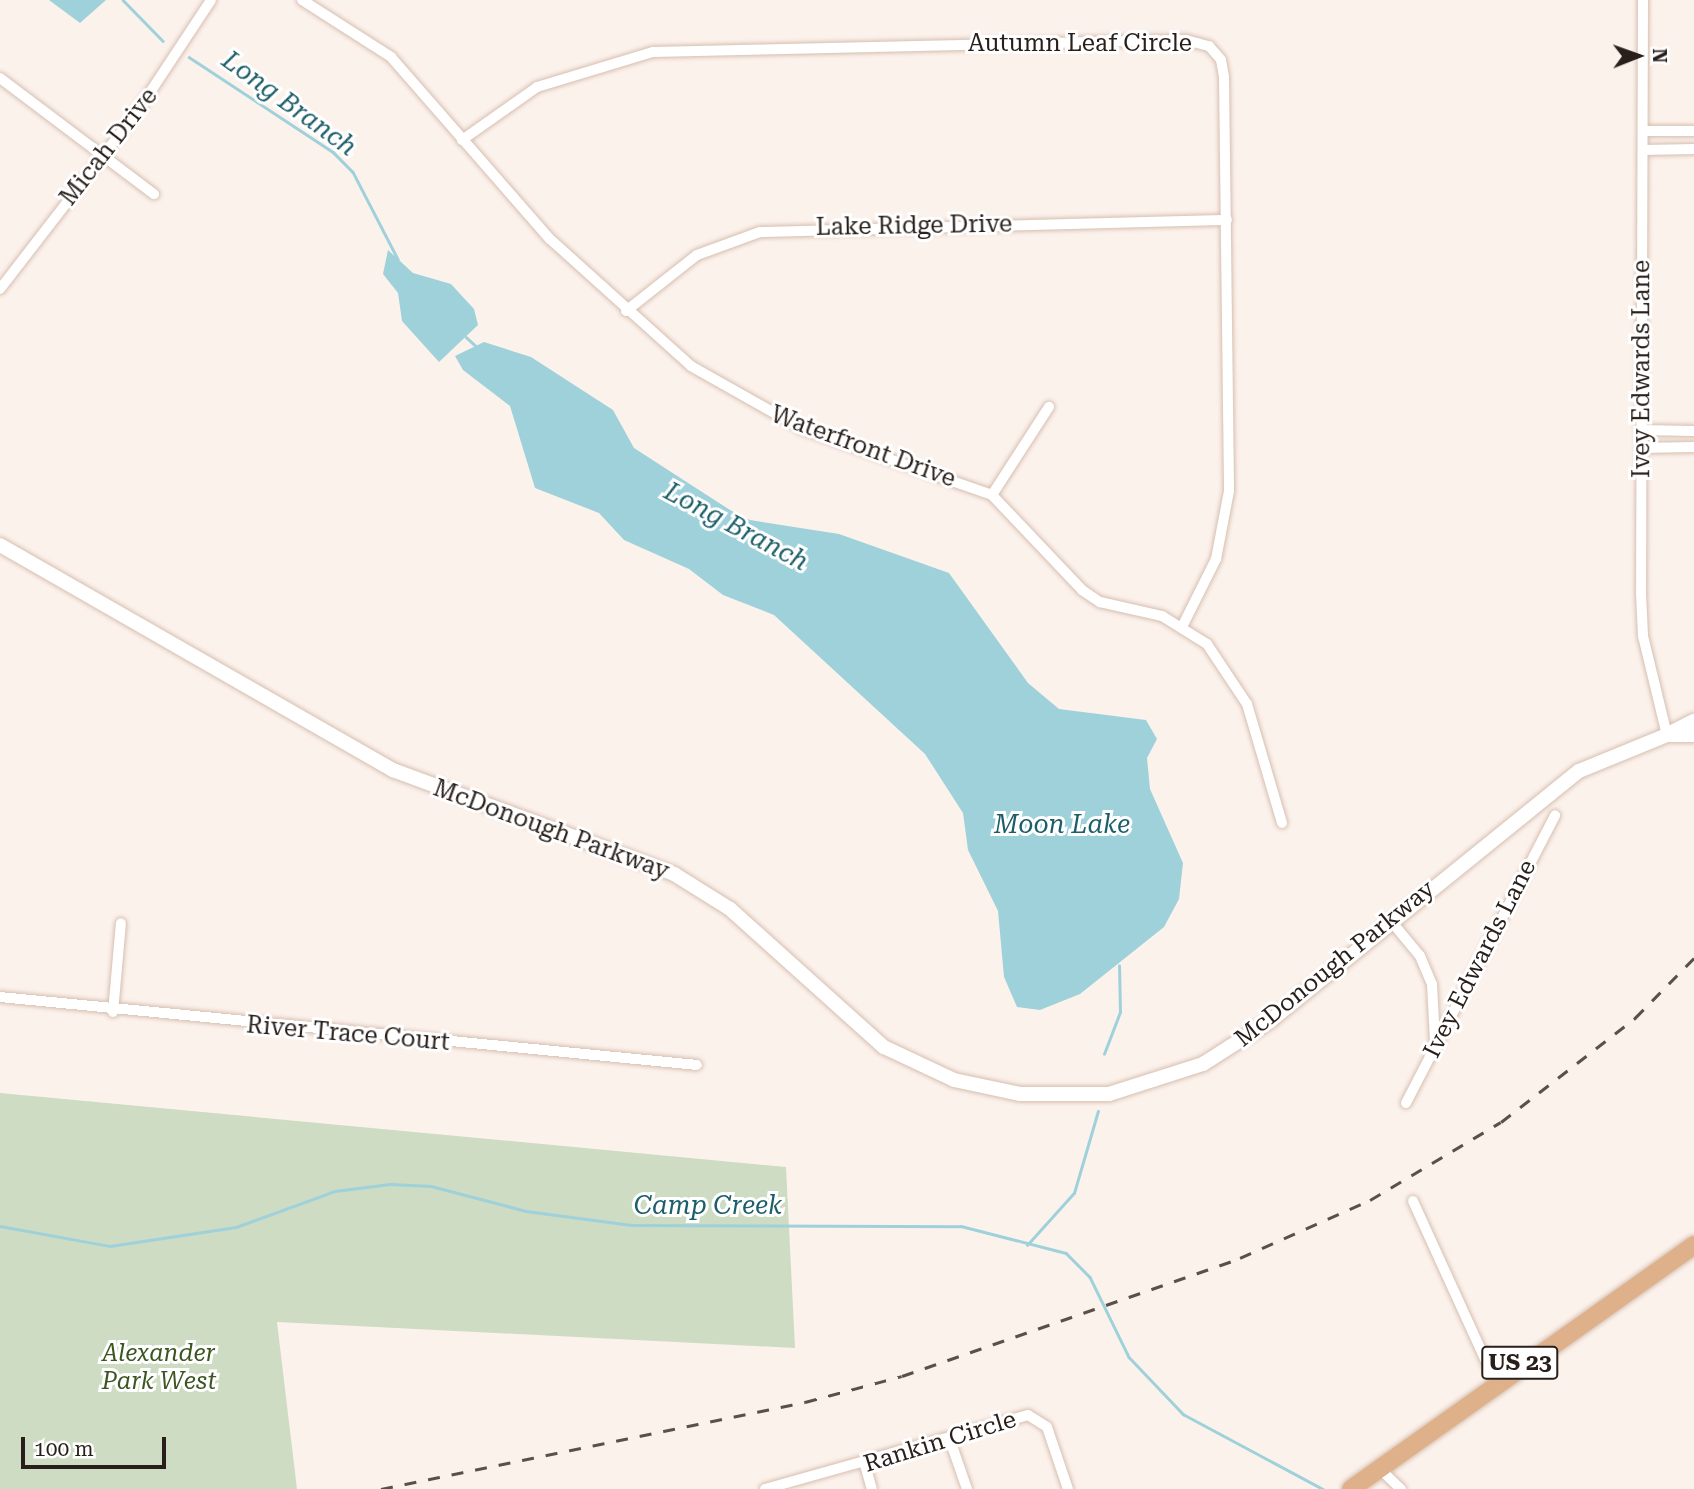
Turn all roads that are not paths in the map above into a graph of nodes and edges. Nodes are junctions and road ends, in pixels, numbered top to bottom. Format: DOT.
graph roads {
  1 [pos="211,0"];
  2 [pos="302,0"];
  3 [pos="1643,0"];
  4 [pos="0,78"];
  5 [pos="1643,131"];
  6 [pos="1694,131"];
  7 [pos="462,140"];
  8 [pos="1694,149"];
  9 [pos="1643,150"];
  10 [pos="103,155"];
  11 [pos="154,194"];
  12 [pos="1227,220"];
  13 [pos="0,289"];
  14 [pos="626,311"];
  15 [pos="1049,407"];
  16 [pos="1642,430"];
  17 [pos="1694,431"];
  18 [pos="1694,447"];
  19 [pos="1642,448"];
  20 [pos="992,495"];
  21 [pos="0,545"];
  22 [pos="1182,627"];
  23 [pos="1694,721"];
  24 [pos="1694,734"];
  25 [pos="1667,735"];
  26 [pos="1555,815"];
  27 [pos="1282,823"];
  28 [pos="1391,921"];
  29 [pos="121,923"];
  30 [pos="0,997"];
  31 [pos="113,1012"];
  32 [pos="1434,1046"];
  33 [pos="697,1065"];
  34 [pos="1406,1103"];
  35 [pos="1413,1201"];
  36 [pos="1694,1245"];
  37 [pos="1495,1381"];
  38 [pos="950,1440"];
  39 [pos="865,1465"];
  40 [pos="1378,1467"];
  41 [pos="811,1484"];
  42 [pos="765,1489"];
  43 [pos="872,1489"];
  44 [pos="967,1489"];
  45 [pos="1068,1489"];
  46 [pos="1350,1489"];
  47 [pos="1401,1489"];
  1 -- 10 [label="street, Micah Drive"];
  2 -- 7 [label="street, Waterfront Drive"];
  3 -- 5 [label="street, Ivey Edwards Lane"];
  4 -- 10 [label="street"];
  5 -- 6 [label="street"];
  5 -- 9 [label="street, Ivey Edwards Lane"];
  7 -- 12 [label="street, Autumn Leaf Circle"];
  7 -- 14 [label="street, Waterfront Drive"];
  8 -- 9 [label="street"];
  9 -- 16 [label="street, Ivey Edwards Lane"];
  10 -- 11 [label="street"];
  10 -- 13 [label="street, Micah Drive"];
  12 -- 14 [label="street, Lake Ridge Drive"];
  12 -- 22 [label="street, Autumn Leaf Circle"];
  14 -- 20 [label="street, Waterfront Drive"];
  15 -- 20 [label="street"];
  16 -- 17 [label="street"];
  16 -- 19 [label="street, Ivey Edwards Lane"];
  18 -- 19 [label="street"];
  19 -- 25 [label="street, Ivey Edwards Lane"];
  20 -- 22 [label="street, Waterfront Drive"];
  21 -- 28 [label="street, McDonough Parkway"];
  22 -- 27 [label="street, Waterfront Drive"];
  23 -- 25 [label="street"];
  24 -- 25 [label="street, McDonough Parkway"];
  25 -- 28 [label="street, McDonough Parkway"];
  26 -- 32 [label="street, Ivey Edwards Lane"];
  28 -- 32 [label="street"];
  29 -- 31 [label="street"];
  30 -- 31 [label="street, River Trace Court"];
  31 -- 33 [label="street, River Trace Court"];
  32 -- 34 [label="street, Ivey Edwards Lane"];
  35 -- 37 [label="street"];
  36 -- 37 [label="main road, US 23"];
  37 -- 40 [label="main road, US 23"];
  38 -- 39 [label="street, Rankin Circle"];
  38 -- 44 [label="street"];
  38 -- 45 [label="street, Rankin Circle"];
  39 -- 41 [label="street, Rankin Circle"];
  39 -- 43 [label="street"];
  40 -- 46 [label="main road, US 23"];
  40 -- 47 [label="street"];
  41 -- 42 [label="street, Rankin Circle"];
}
